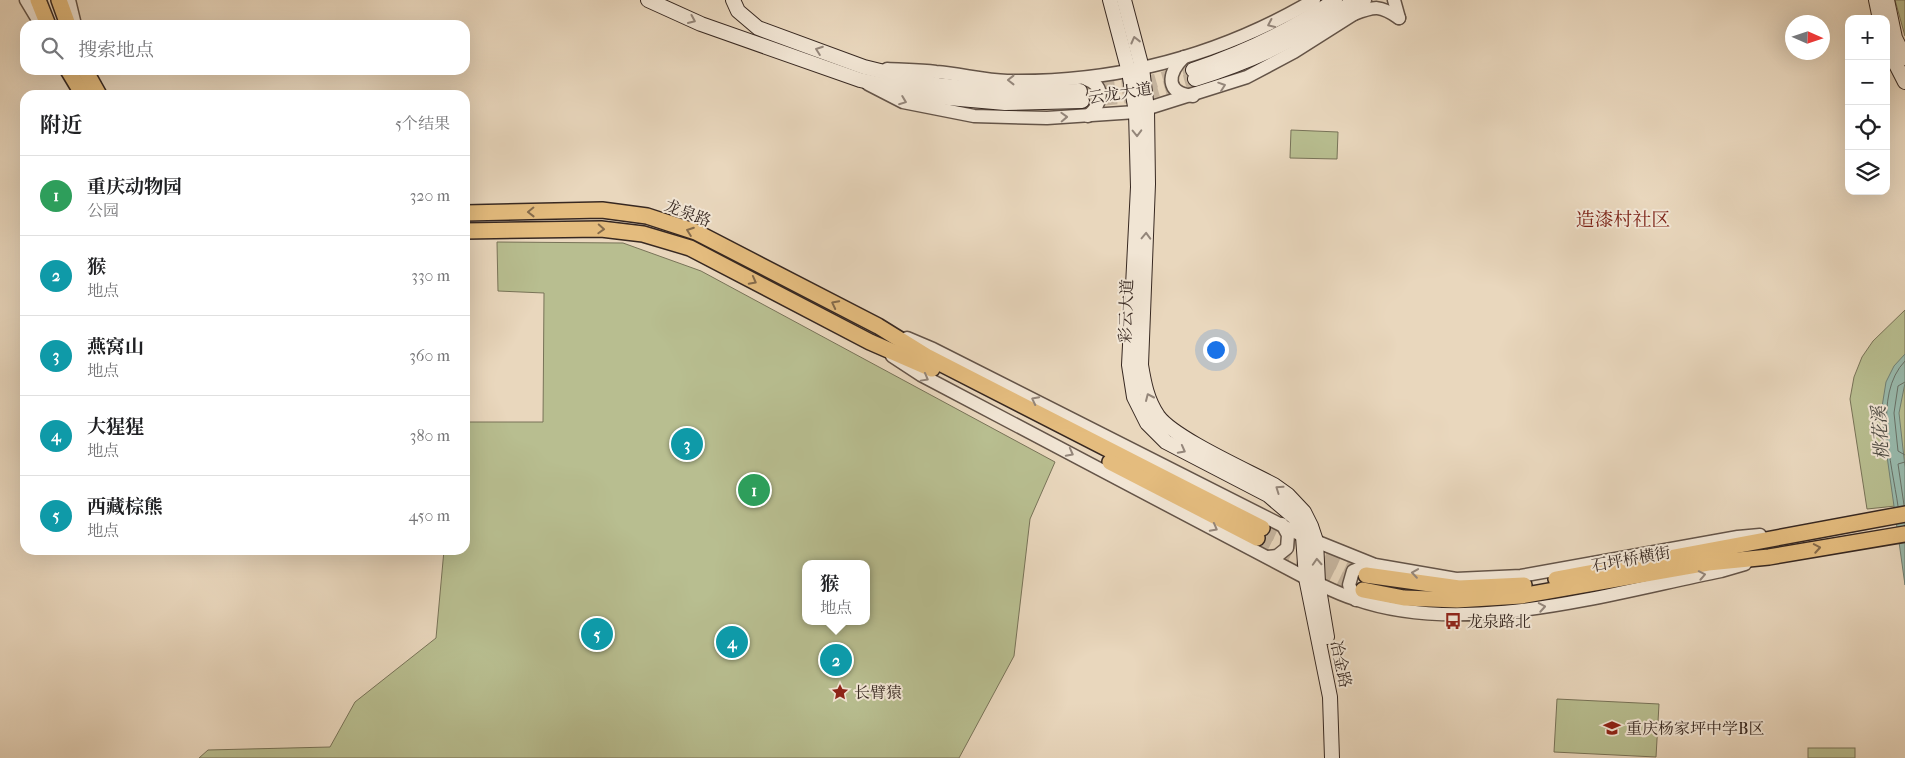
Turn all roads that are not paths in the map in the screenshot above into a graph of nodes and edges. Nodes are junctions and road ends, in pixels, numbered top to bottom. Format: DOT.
graph roads {
  1 [pos="26,0"];
  2 [pos="38,0"];
  3 [pos="59,0"];
  4 [pos="69,0"];
  5 [pos="648,0"];
  6 [pos="733,0"];
  7 [pos="1110,0"];
  8 [pos="1124,0"];
  9 [pos="1314,0"];
  10 [pos="1335,0"];
  11 [pos="1355,0"];
  12 [pos="1365,0"];
  13 [pos="1394,0"];
  14 [pos="1876,0"];
  15 [pos="1887,0"];
  16 [pos="1354,14"];
  17 [pos="1879,15"];
  18 [pos="38,20"];
  19 [pos="46,20"];
  20 [pos="66,20"];
  21 [pos="74,20"];
  22 [pos="1890,53"];
  23 [pos="1184,58"];
  24 [pos="1905,58"];
  25 [pos="1136,70"];
  26 [pos="862,73"];
  27 [pos="71,75"];
  28 [pos="88,75"];
  29 [pos="1905,82"];
  30 [pos="79,90"];
  31 [pos="96,90"];
  32 [pos="1083,90"];
  33 [pos="1194,96"];
  34 [pos="1142,110"];
  35 [pos="1088,116"];
  36 [pos="470,213"];
  37 [pos="470,231"];
  38 [pos="878,326"];
  39 [pos="870,342"];
  40 [pos="1905,514"];
  41 [pos="1282,524"];
  42 [pos="1905,534"];
  43 [pos="1310,538"];
  44 [pos="1268,557"];
  45 [pos="1312,581"];
  46 [pos="1365,582"];
  47 [pos="1332,758"];
  48 [pos="1340,758"];
  1 -- 18 [label="street"];
  2 -- 19 [label="main road"];
  3 -- 20 [label="main road"];
  4 -- 21 [label="street"];
  5 -- 26 [label="main road, 云龙大道, one-way"];
  26 -- 6 [label="main road, 云龙大道, one-way"];
  7 -- 25 [label="main road, 彩云大道"];
  25 -- 8 [label="main road, 彩云大道, one-way"];
  9 -- 23 [label="street, 云龙大道, one-way"];
  10 -- 11 [label="main road"];
  12 -- 16 [label="street, 云龙大道"];
  13 -- 16 [label="street"];
  14 -- 17 [label="main road"];
  15 -- 24 [label="main road"];
  33 -- 16 [label="street, 云龙大道, one-way"];
  22 -- 29 [label="main road"];
  23 -- 25 [label="street, 云龙大道"];
  23 -- 33 [label="street"];
  25 -- 32 [label="street, 云龙大道"];
  25 -- 34 [label="main road, 彩云大道"];
  32 -- 26 [label="street, 云龙大道, one-way"];
  26 -- 32 [label="main road, 云龙大道"];
  26 -- 35 [label="street, 云龙大道, one-way"];
  27 -- 30 [label="main road"];
  28 -- 31 [label="main road"];
  32 -- 35 [label="street"];
  33 -- 34 [label="street, 云龙大道"];
  34 -- 35 [label="street, 云龙大道"];
  34 -- 43 [label="main road, 彩云大道"];
  38 -- 36 [label="main road, 龙泉路, one-way"];
  37 -- 39 [label="main road, 龙泉路, one-way"];
  38 -- 39 [label="main road, 龙泉路"];
  41 -- 38 [label="street, one-way"];
  39 -- 44 [label="street, one-way"];
  40 -- 46 [label="main road, 石坪桥横街, one-way"];
  41 -- 43 [label="street"];
  41 -- 44 [label="street"];
  46 -- 42 [label="main road, 石坪桥横街, one-way"];
  43 -- 45 [label="main road"];
  43 -- 46 [label="street"];
  44 -- 45 [label="street"];
  45 -- 46 [label="street"];
  45 -- 47 [label="main road, 冶金路"];
  45 -- 48 [label="main road, 冶金路"];
}
